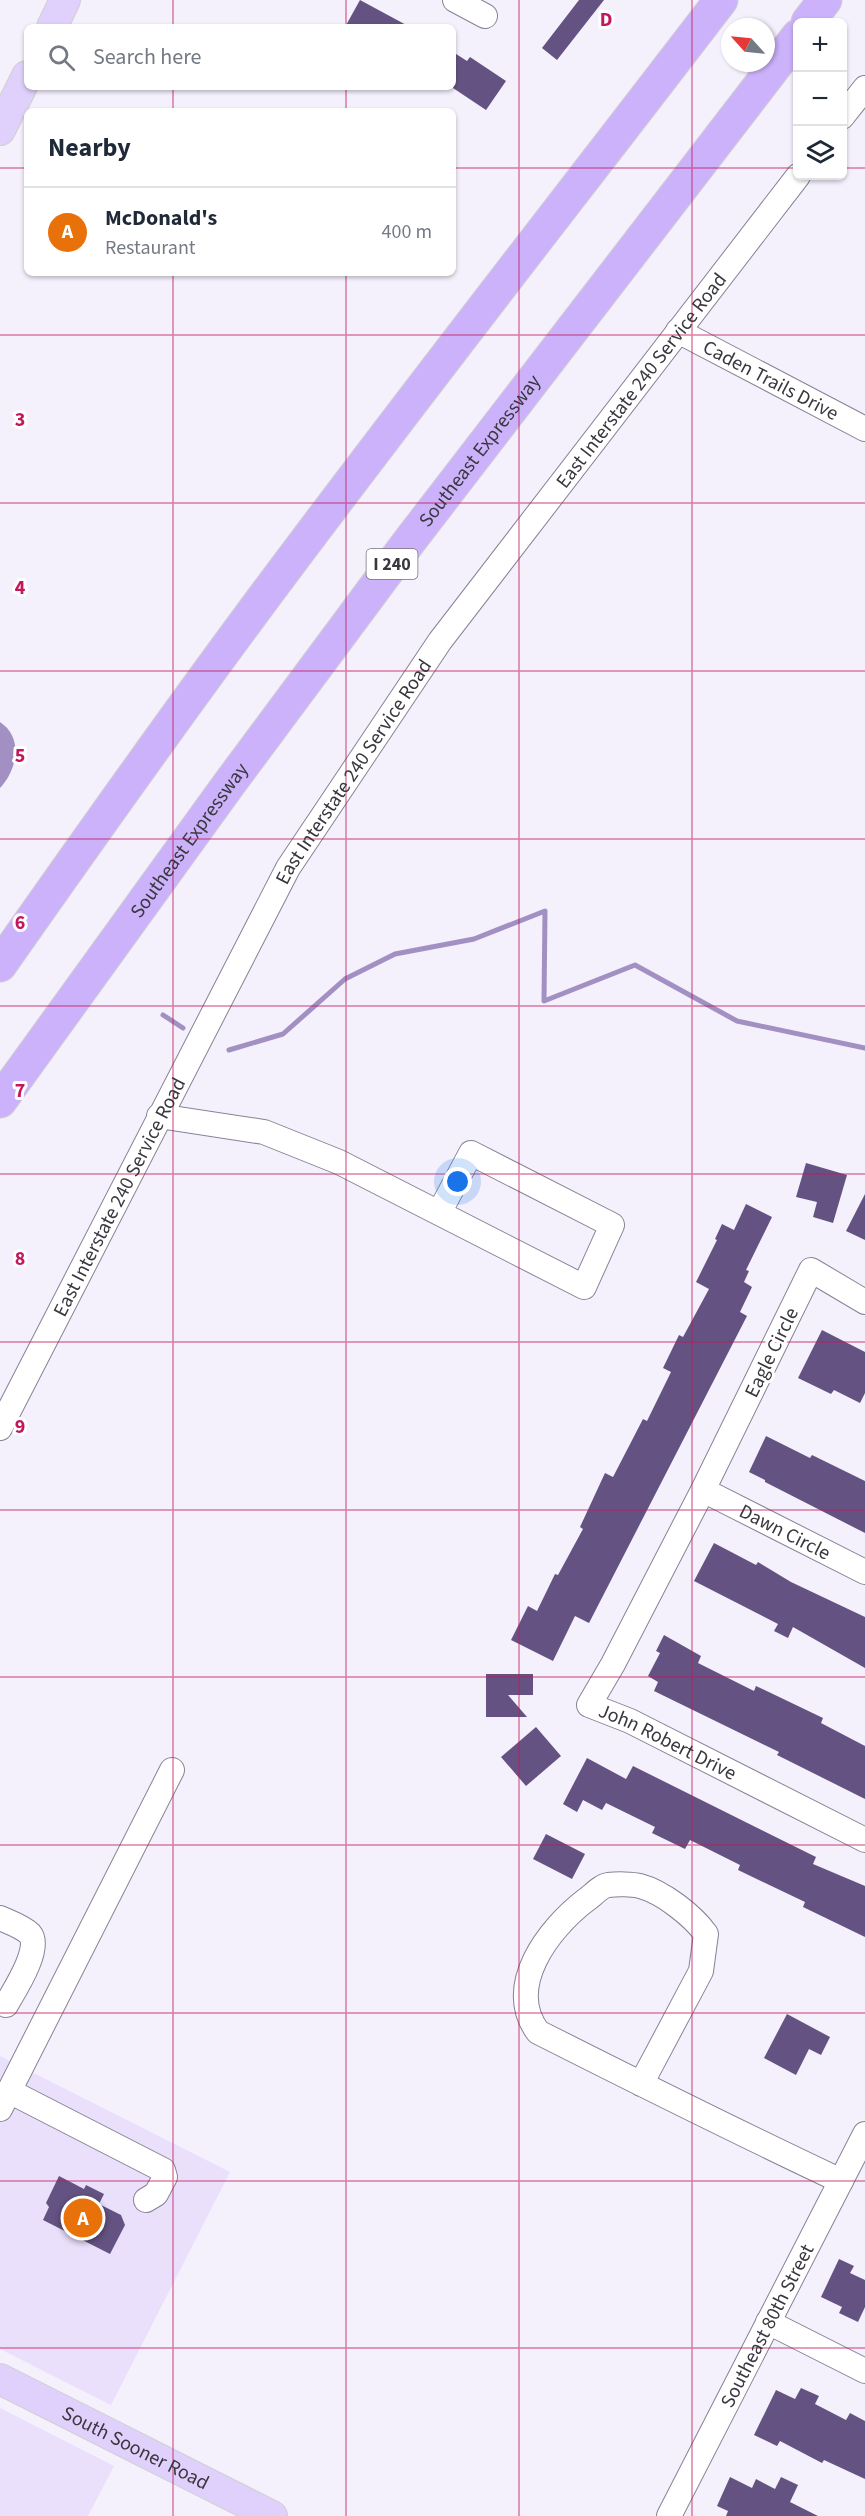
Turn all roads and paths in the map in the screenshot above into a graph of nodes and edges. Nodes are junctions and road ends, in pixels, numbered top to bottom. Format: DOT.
graph roads {
  1 [pos="65,0"];
  2 [pos="455,0"];
  3 [pos="721,0"];
  4 [pos="825,0"];
  5 [pos="485,16"];
  6 [pos="811,18"];
  7 [pos="53,24"];
  8 [pos="793,42"];
  9 [pos="24,82"];
  10 [pos="865,88"];
  11 [pos="847,112"];
  12 [pos="0,130"];
  13 [pos="795,180"];
  14 [pos="678,331"];
  15 [pos="865,429"];
  16 [pos="0,965"];
  17 [pos="0,1101"];
  18 [pos="159,1116"];
  19 [pos="439,1213"];
  20 [pos="865,1302"];
  21 [pos="0,1428"];
  22 [pos="703,1490"];
  23 [pos="865,1572"];
  24 [pos="172,1770"];
  25 [pos="865,1840"];
  26 [pos="0,1918"];
  27 [pos="3,2003"];
  28 [pos="44,2023"];
  29 [pos="641,2084"];
  30 [pos="5,2100"];
  31 [pos="865,2134"];
  32 [pos="841,2181"];
  33 [pos="146,2200"];
  34 [pos="768,2322"];
  35 [pos="865,2371"];
  36 [pos="0,2379"];
  37 [pos="272,2516"];
  38 [pos="669,2516"];
  1 -- 7 [label="main road"];
  2 -- 5 [label="street"];
  3 -- 16 [label="highway"];
  4 -- 6 [label="highway"];
  8 -- 17 [label="highway, Southeast Expressway / I 240"];
  9 -- 12 [label="main road"];
  10 -- 11 [label="street"];
  13 -- 14 [label="street, East Interstate 240 Service Road"];
  14 -- 15 [label="street, Caden Trails Drive"];
  14 -- 18 [label="street, East Interstate 240 Service Road"];
  18 -- 19 [label="street"];
  18 -- 21 [label="street, East Interstate 240 Service Road"];
  19 -- 19 [label="street"];
  20 -- 22 [label="street, Eagle Circle"];
  22 -- 23 [label="street, Dawn Circle"];
  22 -- 25 [label="street, John Robert Drive"];
  24 -- 28 [label="street"];
  26 -- 27 [label="street"];
  27 -- 28 [label="street"];
  28 -- 30 [label="street"];
  29 -- 29 [label="street"];
  29 -- 32 [label="street"];
  30 -- 33 [label="street"];
  31 -- 32 [label="street, Southeast 80th Street"];
  32 -- 34 [label="street, Southeast 80th Street"];
  34 -- 35 [label="street"];
  34 -- 38 [label="street, Southeast 80th Street"];
  36 -- 37 [label="main road, South Sooner Road"];
}
